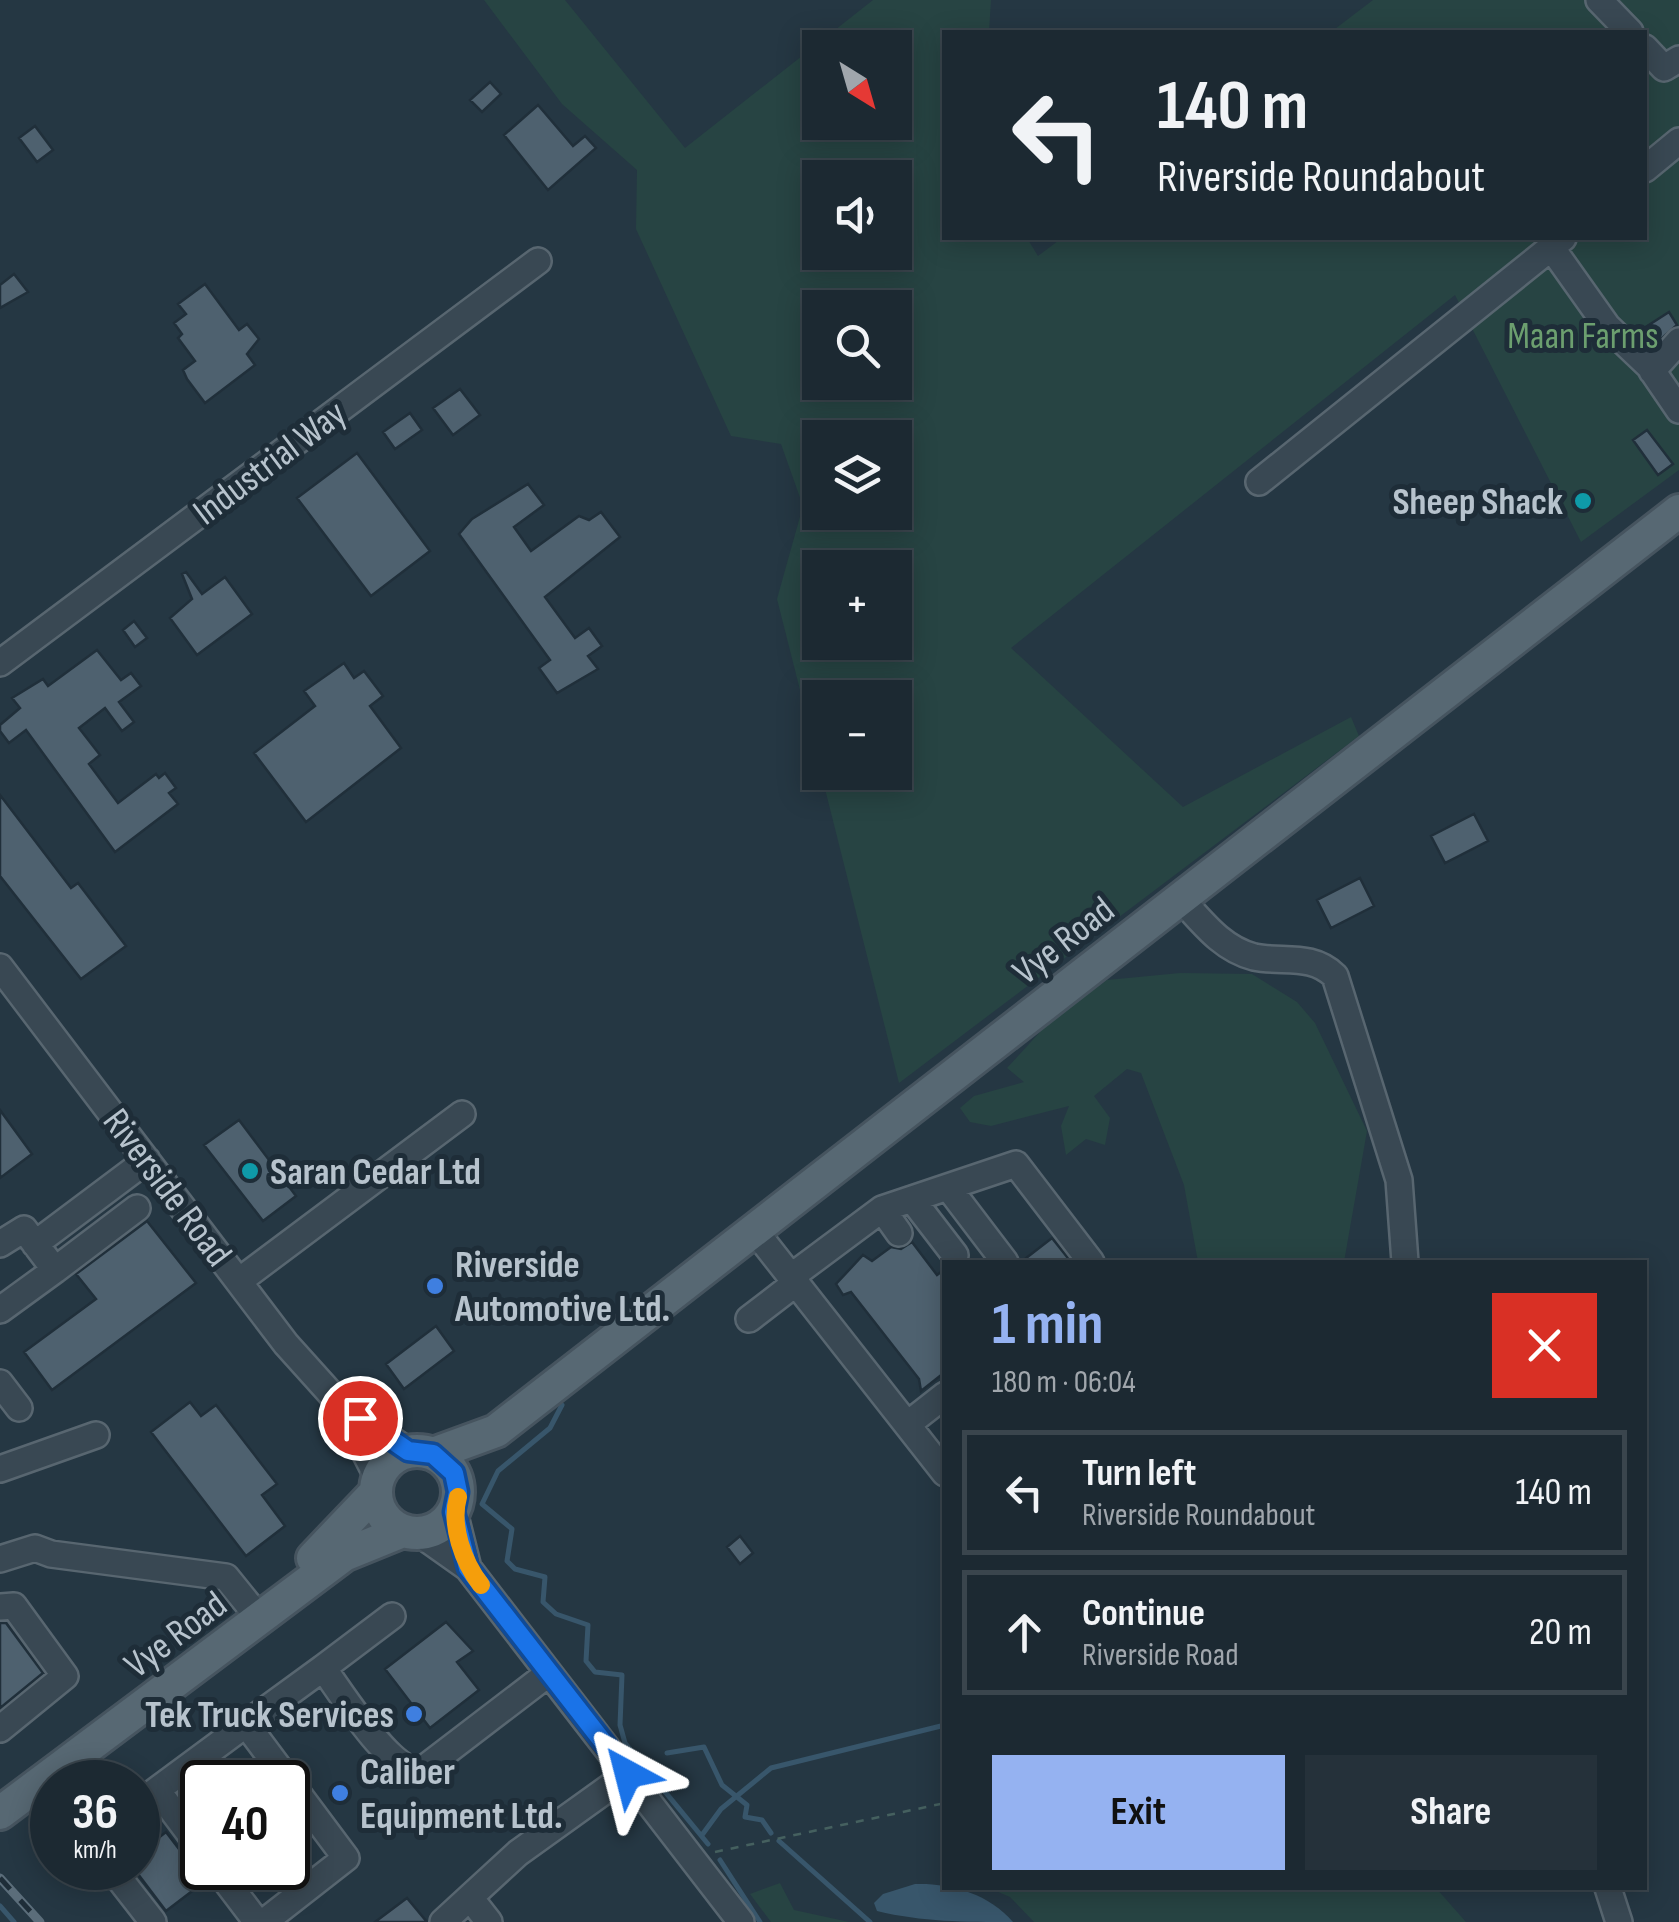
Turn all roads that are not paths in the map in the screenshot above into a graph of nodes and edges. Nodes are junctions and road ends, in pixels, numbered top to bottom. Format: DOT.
graph roads {
  1 [pos="1599,0"];
  2 [pos="1628,30"];
  3 [pos="1647,50"];
  4 [pos="1679,59"];
  5 [pos="1679,141"];
  6 [pos="1647,167"];
  7 [pos="1557,242"];
  8 [pos="538,262"];
  9 [pos="1679,341"];
  10 [pos="1652,371"];
  11 [pos="1679,410"];
  12 [pos="1259,482"];
  13 [pos="1679,511"];
  14 [pos="2,657"];
  15 [pos="1181,899"];
  16 [pos="0,966"];
  17 [pos="462,1114"];
  18 [pos="147,1160"];
  19 [pos="948,1187"];
  20 [pos="912,1199"];
  21 [pos="137,1208"];
  22 [pos="882,1209"];
  23 [pos="756,1231"];
  24 [pos="900,1233"];
  25 [pos="12,1234"];
  26 [pos="955,1255"];
  27 [pos="1003,1260"];
  28 [pos="1089,1260"];
  29 [pos="1405,1260"];
  30 [pos="54,1270"];
  31 [pos="794,1279"];
  32 [pos="239,1281"];
  33 [pos="0,1310"];
  34 [pos="750,1318"];
  35 [pos="0,1383"];
  36 [pos="942,1397"];
  37 [pos="340,1404"];
  38 [pos="19,1408"];
  39 [pos="908,1424"];
  40 [pos="496,1431"];
  41 [pos="96,1435"];
  42 [pos="421,1452"];
  43 [pos="0,1469"];
  44 [pos="942,1469"];
  45 [pos="376,1485"];
  46 [pos="456,1502"];
  47 [pos="411,1533"];
  48 [pos="0,1559"];
  49 [pos="468,1568"];
  50 [pos="0,1607"];
  51 [pos="252,1608"];
  52 [pos="392,1616"];
  53 [pos="323,1668"];
  54 [pos="549,1673"];
  55 [pos="246,1724"];
  56 [pos="0,1729"];
  57 [pos="628,1774"];
  58 [pos="160,1787"];
  59 [pos="0,1798"];
  60 [pos="160,1810"];
  61 [pos="0,1812"];
  62 [pos="180,1829"];
  63 [pos="128,1890"];
  64 [pos="234,1890"];
  65 [pos="1609,1890"];
  66 [pos="471,1899"];
  67 [pos="153,1922"];
  68 [pos="260,1922"];
  69 [pos="442,1922"];
  70 [pos="489,1922"];
  71 [pos="741,1922"];
  72 [pos="1619,1922"];
  1 -- 2 [label="street"];
  3 -- 4 [label="street"];
  5 -- 6 [label="street"];
  7 -- 10 [label="street"];
  7 -- 12 [label="street"];
  8 -- 14 [label="street, Industrial Way"];
  9 -- 10 [label="street"];
  10 -- 11 [label="street"];
  13 -- 15 [label="main road, Vye Road"];
  15 -- 23 [label="main road, Vye Road"];
  15 -- 29 [label="street"];
  16 -- 18 [label="street, Riverside Road"];
  17 -- 32 [label="street"];
  18 -- 25 [label="street"];
  18 -- 32 [label="street, Riverside Road"];
  19 -- 20 [label="street"];
  19 -- 27 [label="street"];
  19 -- 28 [label="street"];
  20 -- 22 [label="street"];
  20 -- 26 [label="street"];
  21 -- 30 [label="street"];
  22 -- 24 [label="street"];
  22 -- 31 [label="street"];
  23 -- 31 [label="street"];
  23 -- 40 [label="main road, Vye Road"];
  25 -- 30 [label="street"];
  30 -- 33 [label="street"];
  31 -- 34 [label="street"];
  31 -- 39 [label="street"];
  32 -- 37 [label="street, Riverside Road"];
  35 -- 38 [label="street"];
  36 -- 39 [label="street"];
  37 -- 42 [label="street, Riverside Road"];
  37 -- 45 [label="street, Riverside Road"];
  39 -- 44 [label="street"];
  40 -- 42 [label="main road, Vye Road"];
  40 -- 46 [label="main road, Vye Road"];
  41 -- 43 [label="street"];
  42 -- 45 [label="main road"];
  42 -- 46 [label="main road"];
  45 -- 47 [label="main road"];
  45 -- 51 [label="main road, Vye Road"];
  46 -- 47 [label="main road"];
  46 -- 49 [label="street"];
  47 -- 49 [label="street"];
  47 -- 61 [label="main road, Vye Road"];
  48 -- 51 [label="street"];
  49 -- 54 [label="street"];
  50 -- 56 [label="street"];
  51 -- 59 [label="main road, Vye Road"];
  52 -- 53 [label="street"];
  53 -- 54 [label="street"];
  53 -- 55 [label="street"];
  54 -- 57 [label="street"];
  55 -- 58 [label="street"];
  55 -- 68 [label="street"];
  57 -- 66 [label="street"];
  57 -- 71 [label="street"];
  60 -- 62 [label="street"];
  63 -- 67 [label="street"];
  64 -- 68 [label="street"];
  65 -- 72 [label="street"];
  66 -- 69 [label="street"];
  66 -- 70 [label="street"];
}
